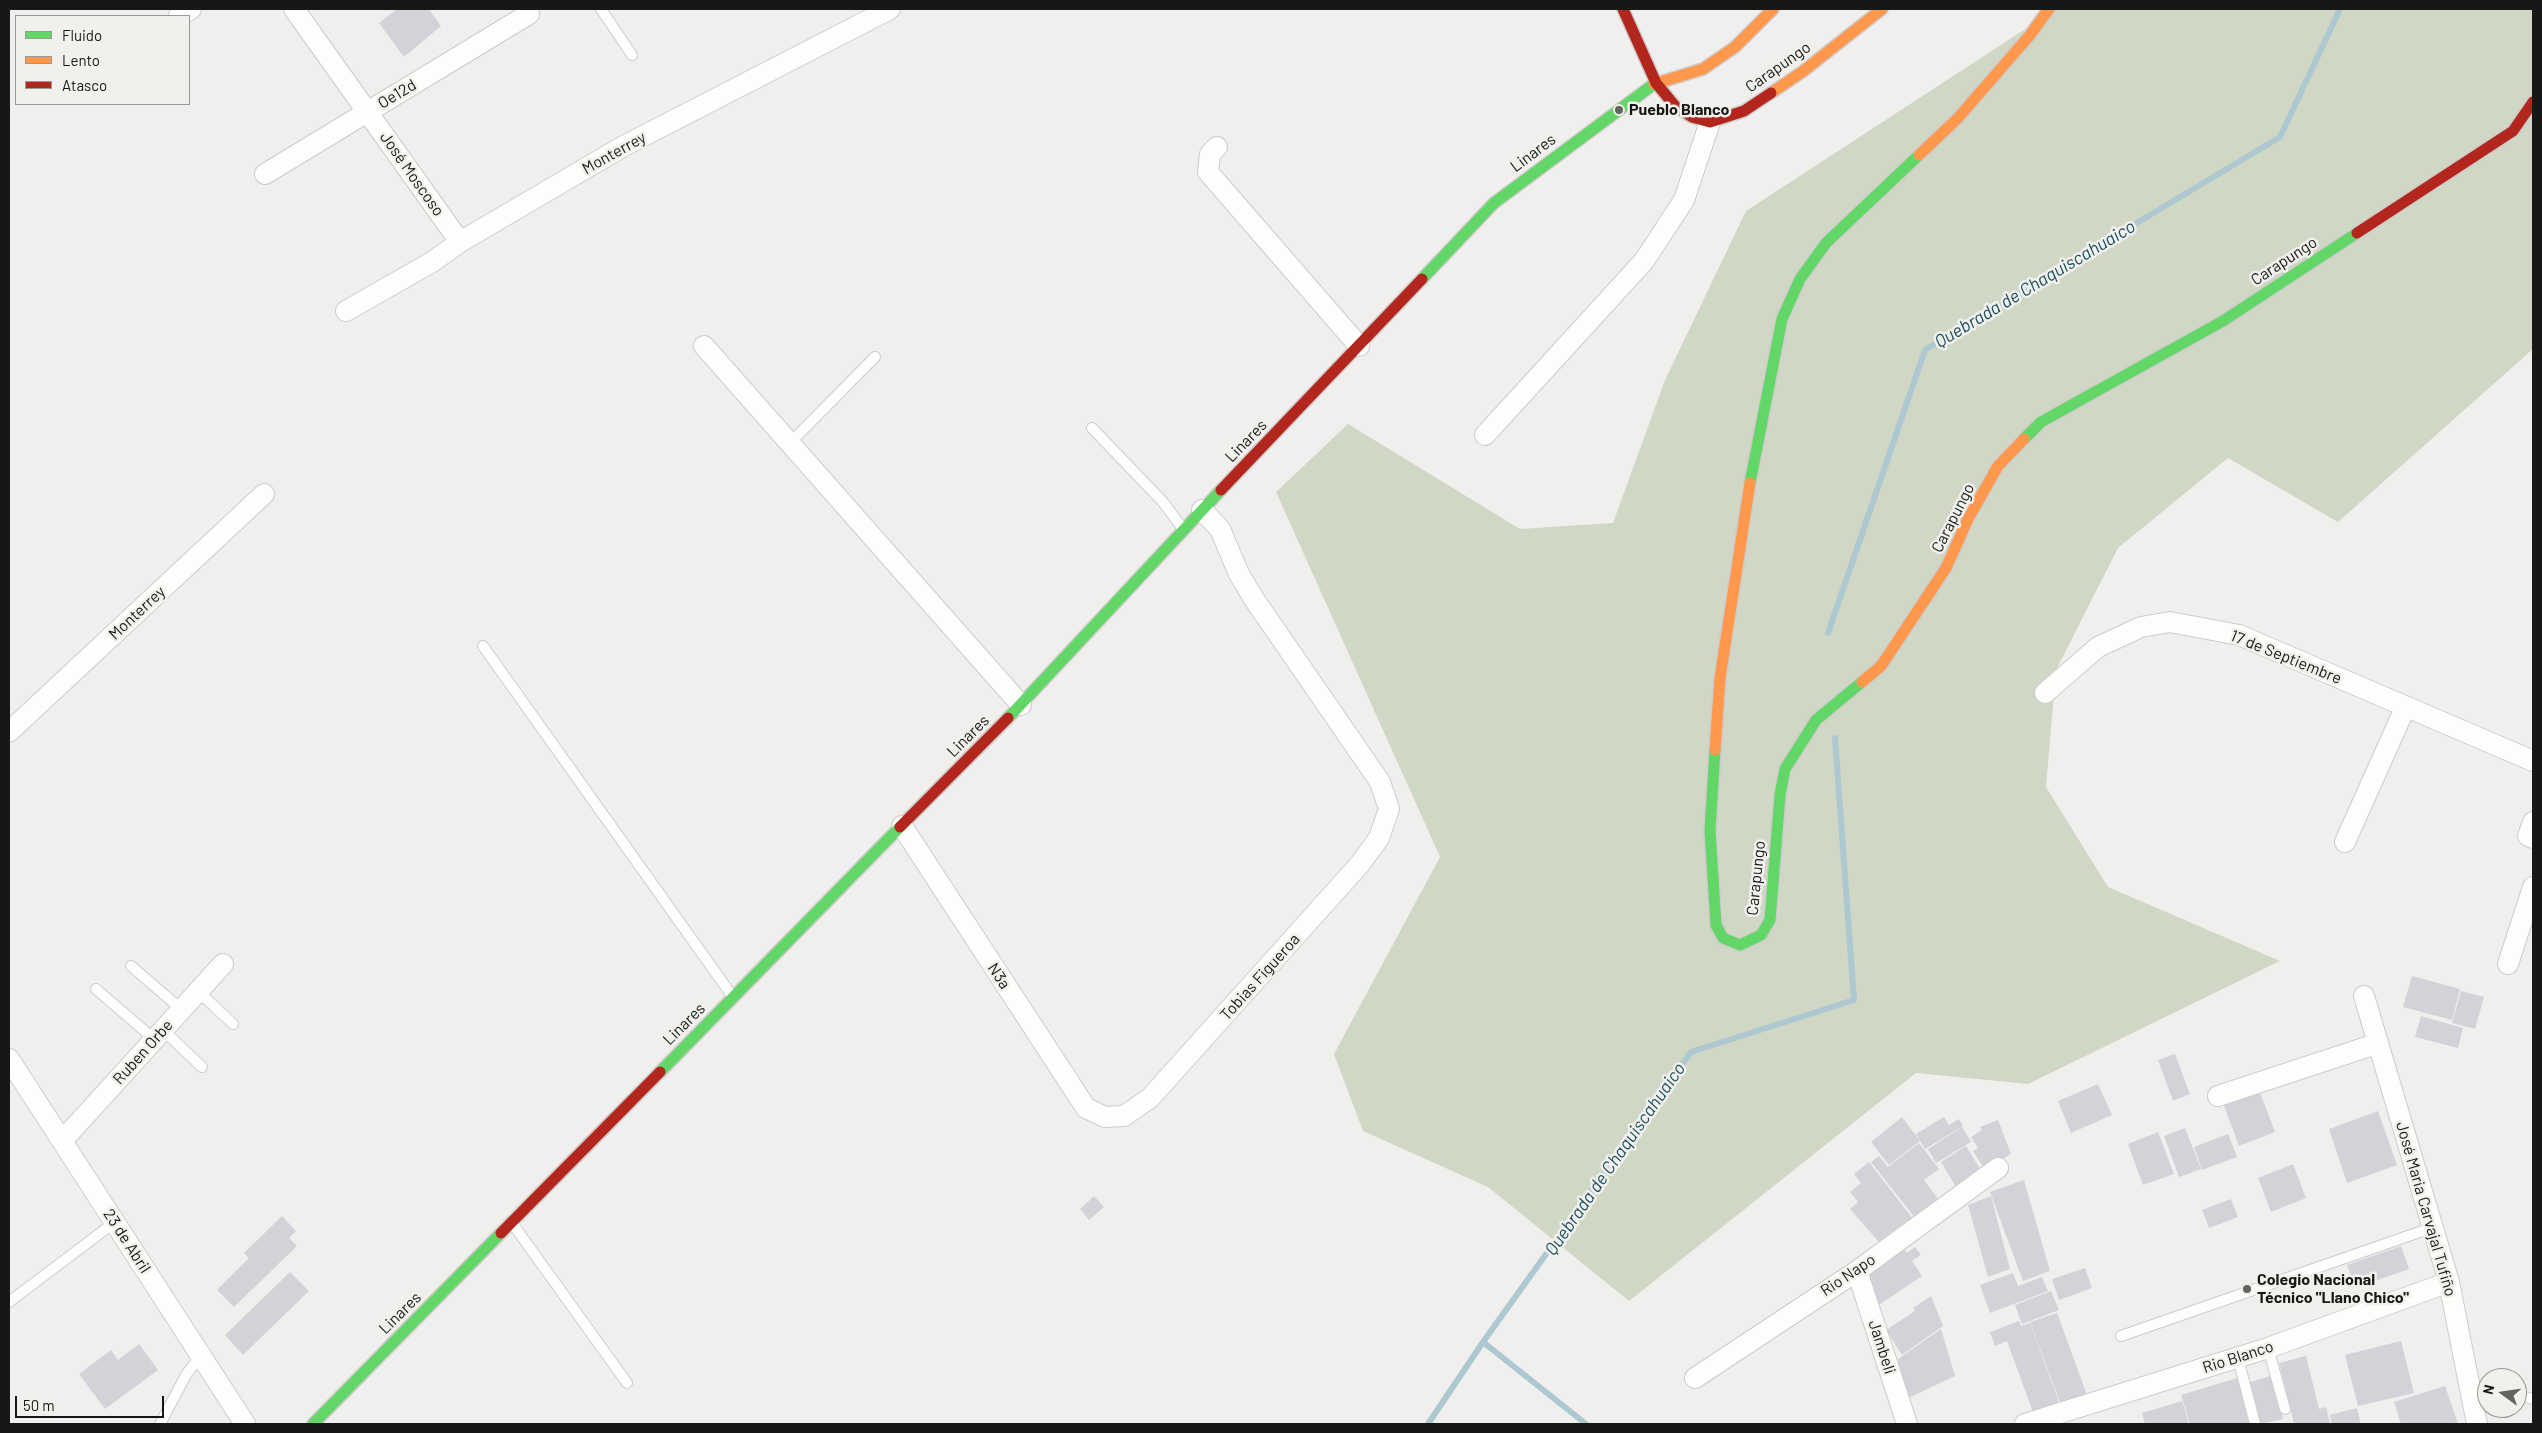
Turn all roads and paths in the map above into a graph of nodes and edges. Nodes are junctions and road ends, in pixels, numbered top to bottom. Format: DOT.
graph roads {
  1 [pos="294,9"];
  2 [pos="601,9"];
  3 [pos="890,9"];
  4 [pos="1623,9"];
  5 [pos="1773,9"];
  6 [pos="1882,9"];
  7 [pos="2049,9"];
  8 [pos="529,14"];
  9 [pos="632,55"];
  10 [pos="1656,83"];
  11 [pos="2533,102"];
  12 [pos="368,112"];
  13 [pos="1710,122"];
  14 [pos="1216,147"];
  15 [pos="266,174"];
  16 [pos="460,242"];
  17 [pos="346,311"];
  18 [pos="704,346"];
  19 [pos="1359,346"];
  20 [pos="875,357"];
  21 [pos="1092,428"];
  22 [pos="1485,435"];
  23 [pos="790,443"];
  24 [pos="264,494"];
  25 [pos="1202,510"];
  26 [pos="1183,530"];
  27 [pos="483,646"];
  28 [pos="2045,693"];
  29 [pos="1021,705"];
  30 [pos="2405,708"];
  31 [pos="9,732"];
  32 [pos="2533,761"];
  33 [pos="2533,822"];
  34 [pos="902,826"];
  35 [pos="2533,838"];
  36 [pos="2345,842"];
  37 [pos="2533,887"];
  38 [pos="223,964"];
  39 [pos="2508,964"];
  40 [pos="131,966"];
  41 [pos="96,989"];
  42 [pos="198,991"];
  43 [pos="2364,996"];
  44 [pos="733,998"];
  45 [pos="181,1010"];
  46 [pos="233,1024"];
  47 [pos="159,1034"];
  48 [pos="2376,1044"];
  49 [pos="9,1059"];
  50 [pos="202,1067"];
  51 [pos="2218,1096"];
  52 [pos="1105,1118"];
  53 [pos="62,1140"];
  54 [pos="1998,1168"];
  55 [pos="115,1222"];
  56 [pos="511,1223"];
  57 [pos="2434,1227"];
  58 [pos="1856,1271"];
  59 [pos="2449,1282"];
  60 [pos="9,1302"];
  61 [pos="2121,1336"];
  62 [pos="2268,1348"];
  63 [pos="200,1355"];
  64 [pos="2238,1358"];
  65 [pos="1695,1378"];
  66 [pos="627,1383"];
  67 [pos="2477,1383"];
  68 [pos="2284,1409"];
  69 [pos="160,1424"];
  70 [pos="245,1424"];
  71 [pos="313,1424"];
  72 [pos="1906,1424"];
  73 [pos="2025,1424"];
  74 [pos="2254,1424"];
  1 -- 12 [label="street, José Moscoso"];
  2 -- 9 [label="lane"];
  3 -- 16 [label="street, Monterrey"];
  4 -- 10 [label="street"];
  5 -- 10 [label="street, Linares"];
  6 -- 13 [label="street, Carapungo"];
  7 -- 11 [label="street, Carapungo"];
  8 -- 12 [label="street, Oe12d"];
  10 -- 13 [label="street"];
  10 -- 19 [label="street, Linares"];
  12 -- 15 [label="street, Oe12d"];
  12 -- 16 [label="street, José Moscoso"];
  13 -- 22 [label="street"];
  14 -- 19 [label="street"];
  16 -- 17 [label="street, Monterrey"];
  18 -- 23 [label="street"];
  19 -- 25 [label="street, Linares"];
  20 -- 23 [label="lane"];
  21 -- 26 [label="lane"];
  23 -- 29 [label="street"];
  24 -- 31 [label="street, Monterrey"];
  25 -- 26 [label="street, Linares"];
  25 -- 52 [label="street, Tobias Figueroa"];
  26 -- 29 [label="street, Linares"];
  27 -- 44 [label="lane"];
  28 -- 30 [label="street, 17 de Septiembre"];
  29 -- 34 [label="street, Linares"];
  30 -- 32 [label="street, 17 de Septiembre"];
  30 -- 36 [label="street"];
  33 -- 35 [label="street"];
  34 -- 44 [label="street, Linares"];
  34 -- 52 [label="street, N3a"];
  37 -- 39 [label="street"];
  38 -- 42 [label="street, Ruben Orbe"];
  40 -- 45 [label="lane"];
  41 -- 47 [label="lane"];
  42 -- 45 [label="street, Ruben Orbe"];
  42 -- 46 [label="lane"];
  43 -- 48 [label="street, José Maria Carvajal Tufiño"];
  44 -- 56 [label="street, Linares"];
  45 -- 47 [label="street, Ruben Orbe"];
  47 -- 50 [label="lane"];
  47 -- 53 [label="street, Ruben Orbe"];
  48 -- 51 [label="street"];
  48 -- 57 [label="street, José Maria Carvajal Tufiño"];
  49 -- 53 [label="street, 23 de Abril"];
  53 -- 55 [label="street, 23 de Abril"];
  54 -- 58 [label="street, Rio Napo"];
  55 -- 60 [label="lane"];
  55 -- 63 [label="street, 23 de Abril"];
  56 -- 66 [label="lane"];
  56 -- 71 [label="street, Linares"];
  57 -- 59 [label="street, José Maria Carvajal Tufiño"];
  57 -- 61 [label="lane"];
  58 -- 65 [label="street, Rio Napo"];
  58 -- 72 [label="street, Jambeli"];
  59 -- 62 [label="street, Rio Blanco"];
  59 -- 67 [label="street, José Maria Carvajal Tufiño"];
  62 -- 64 [label="street, Rio Blanco"];
  62 -- 68 [label="lane"];
  63 -- 69 [label="lane"];
  63 -- 70 [label="street, 23 de Abril"];
  64 -- 73 [label="street, Rio Blanco"];
  64 -- 74 [label="lane"];
}
